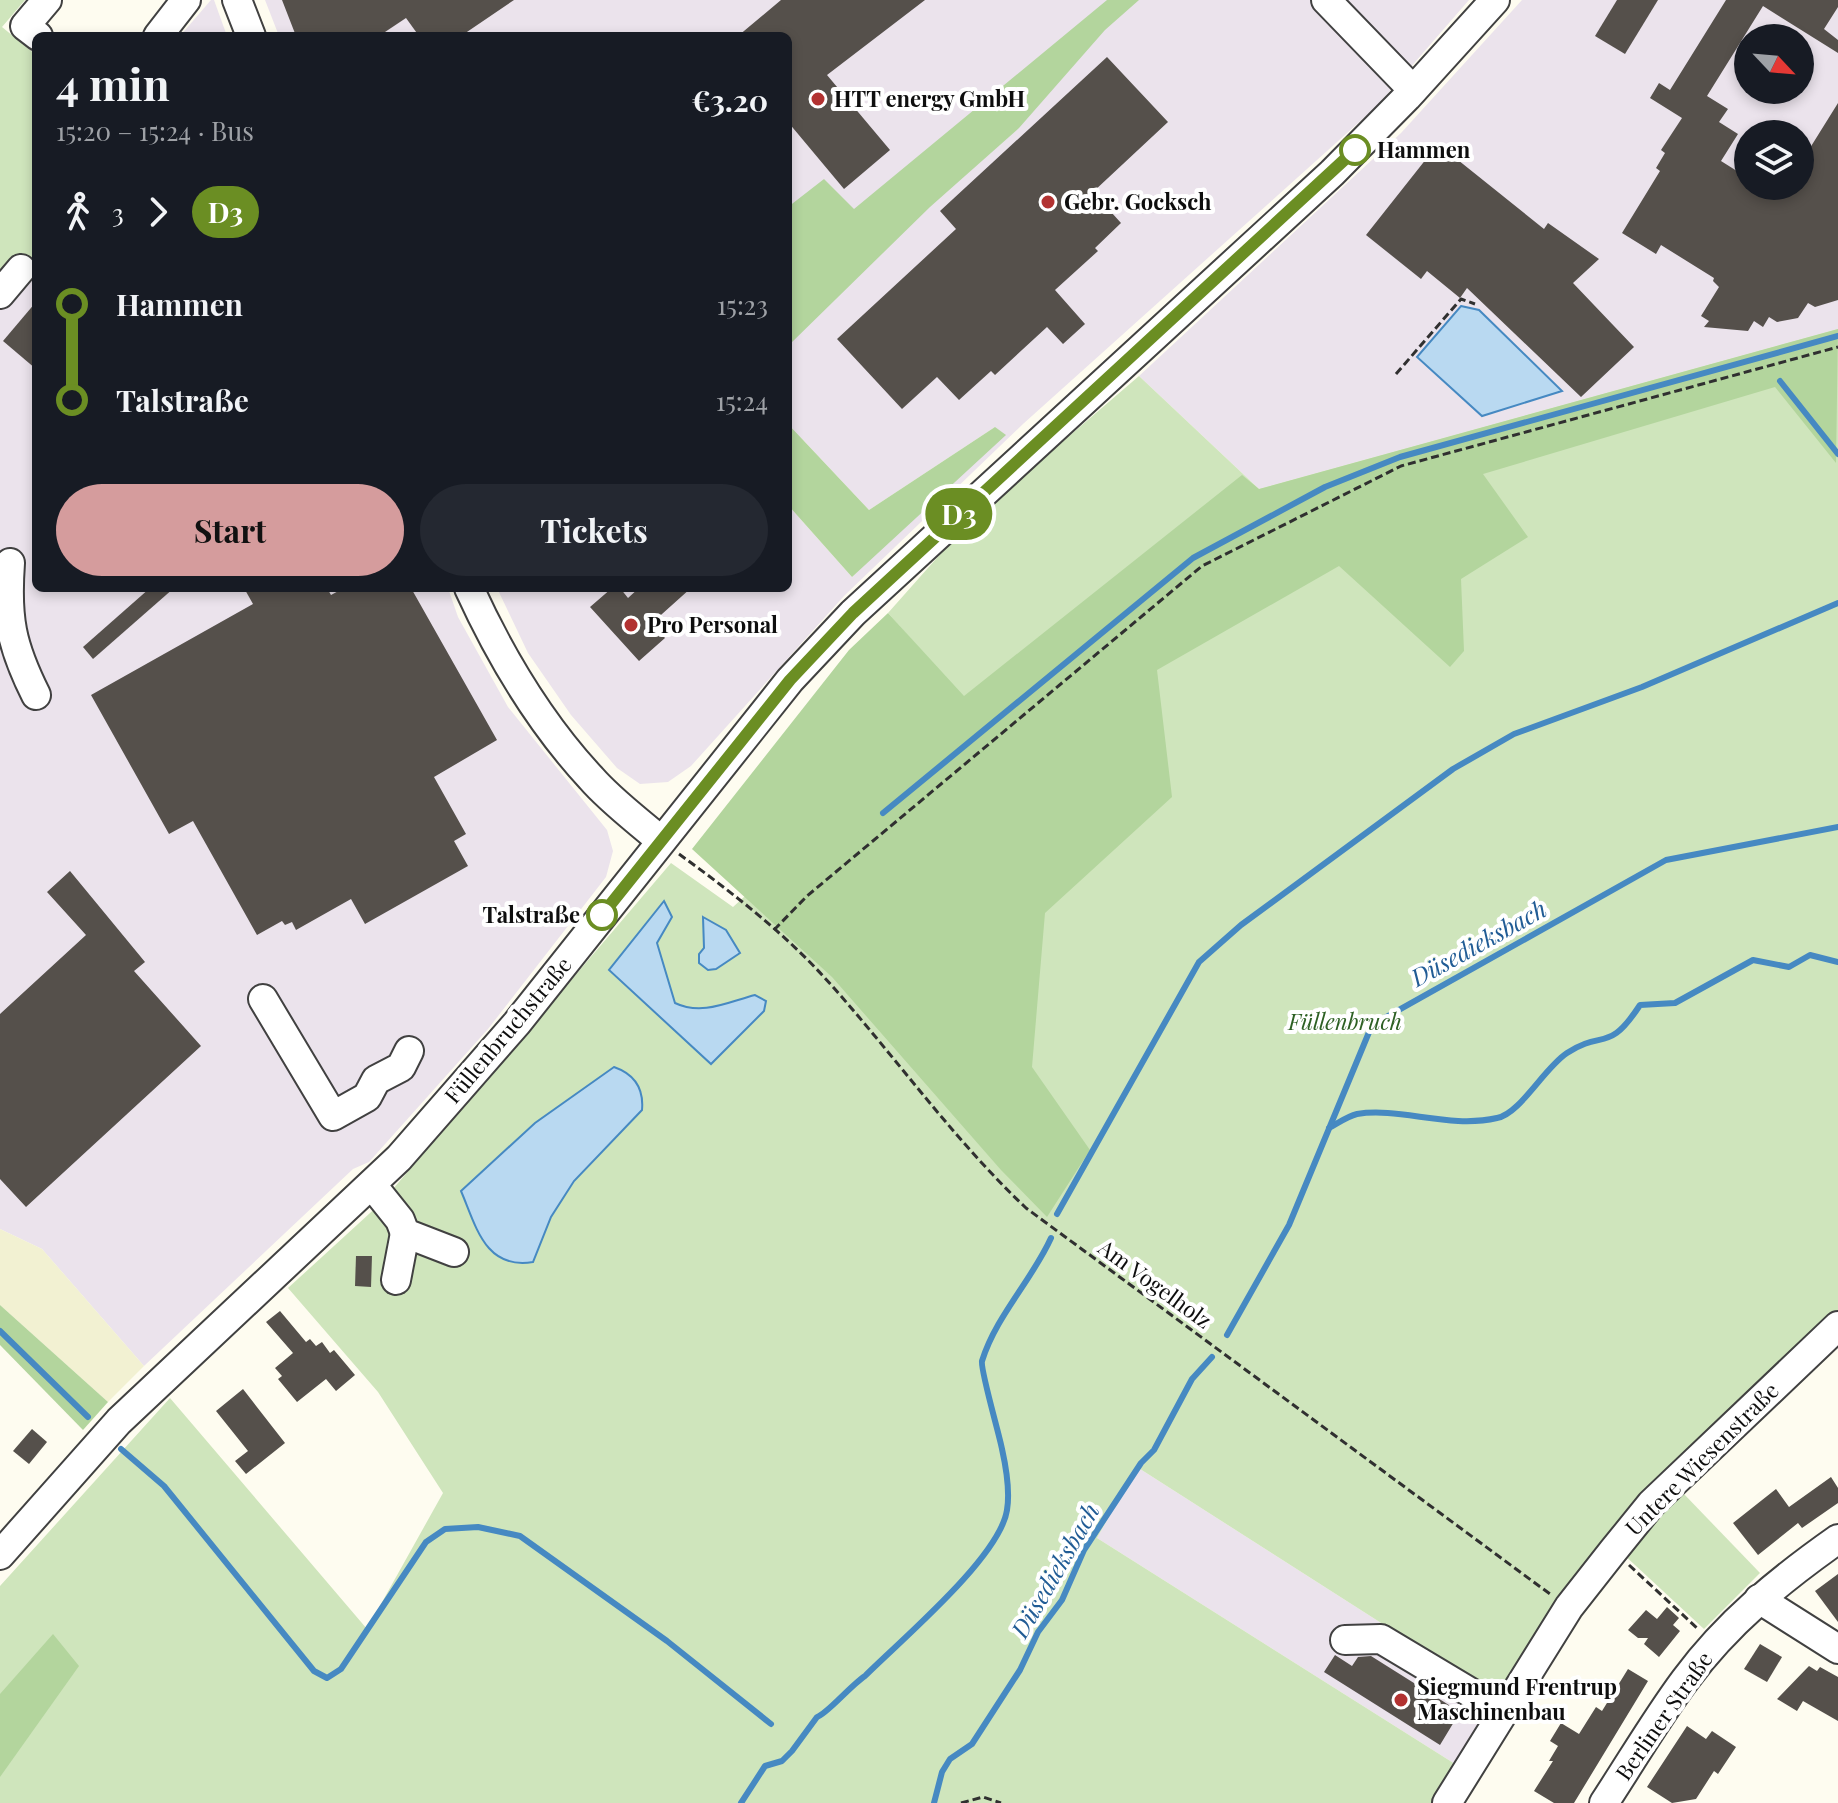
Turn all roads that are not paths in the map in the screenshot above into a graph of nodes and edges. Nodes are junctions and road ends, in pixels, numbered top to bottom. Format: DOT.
graph roads {
  1 [pos="47,0"];
  2 [pos="186,0"];
  3 [pos="237,0"];
  4 [pos="1326,0"];
  5 [pos="1495,0"];
  6 [pos="33,32"];
  7 [pos="161,32"];
  8 [pos="249,32"];
  9 [pos="1413,90"];
  10 [pos="21,269"];
  11 [pos="0,294"];
  12 [pos="15,563"];
  13 [pos="471,592"];
  14 [pos="36,695"];
  15 [pos="660,840"];
  16 [pos="263,999"];
  17 [pos="409,1051"];
  18 [pos="372,1185"];
  19 [pos="405,1233"];
  20 [pos="454,1252"];
  21 [pos="396,1280"];
  22 [pos="1838,1326"];
  23 [pos="1838,1539"];
  24 [pos="0,1555"];
  25 [pos="1759,1599"];
  26 [pos="1345,1640"];
  27 [pos="1838,1649"];
  28 [pos="1503,1712"];
  29 [pos="1447,1803"];
  30 [pos="1604,1803"];
  1 -- 6 [label="street"];
  2 -- 7 [label="street"];
  3 -- 8 [label="street"];
  4 -- 9 [label="street"];
  5 -- 9 [label="street, Füllenbruchstraße"];
  9 -- 15 [label="street, Füllenbruchstraße"];
  10 -- 11 [label="street"];
  12 -- 14 [label="street"];
  13 -- 15 [label="street"];
  15 -- 18 [label="street, Füllenbruchstraße"];
  16 -- 17 [label="street"];
  18 -- 19 [label="street"];
  18 -- 24 [label="street, Füllenbruchstraße"];
  19 -- 20 [label="street"];
  19 -- 21 [label="street"];
  22 -- 28 [label="street, Untere Wiesenstraße"];
  23 -- 25 [label="street, Berliner Straße"];
  25 -- 27 [label="street"];
  25 -- 30 [label="street, Berliner Straße"];
  26 -- 28 [label="street"];
  28 -- 29 [label="street, Untere Wiesenstraße"];
}
